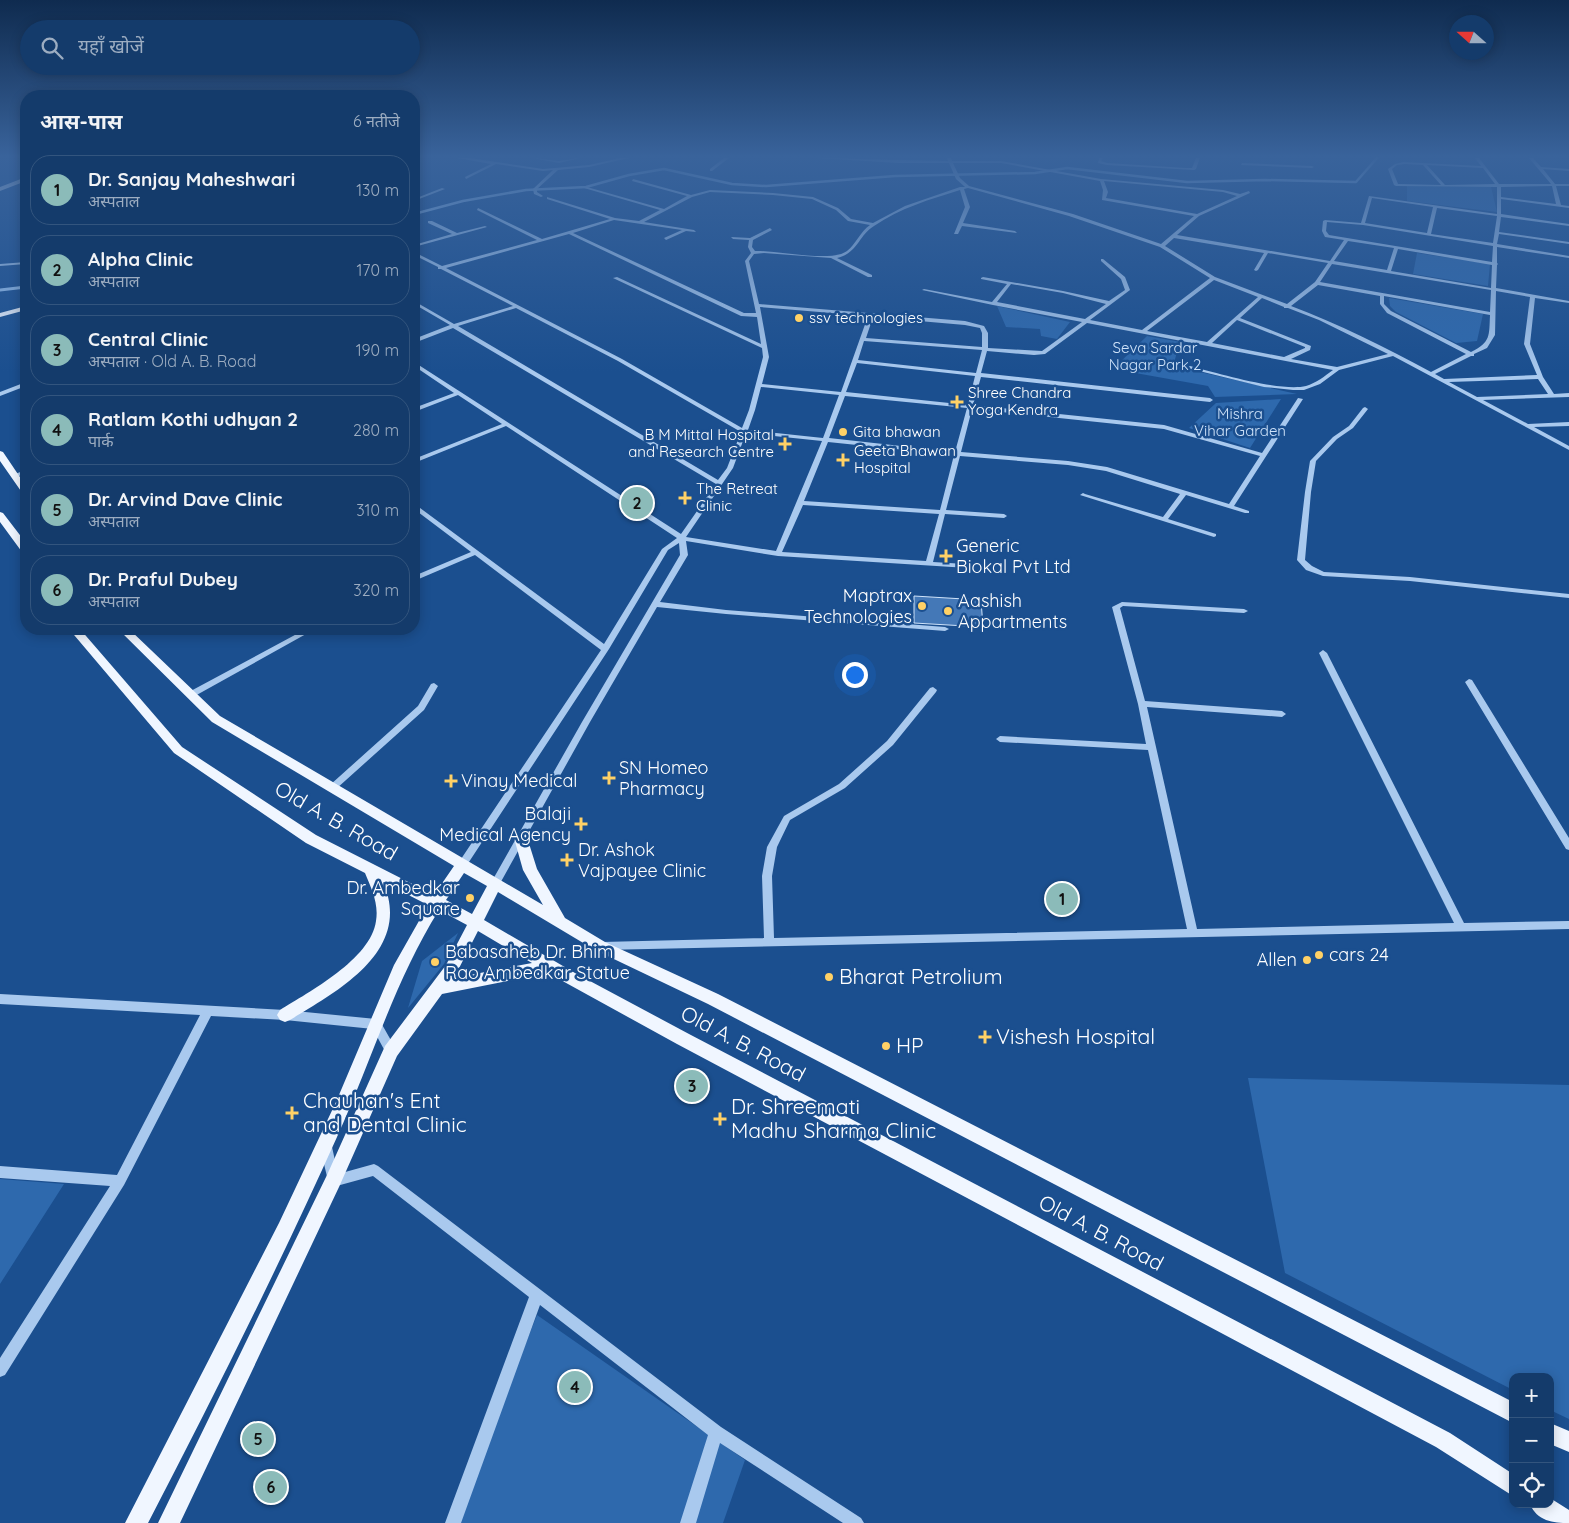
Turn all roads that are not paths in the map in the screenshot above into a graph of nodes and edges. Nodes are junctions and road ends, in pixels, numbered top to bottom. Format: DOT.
graph roads {
  1 [pos="445,229"];
  2 [pos="476,229"];
  3 [pos="518,229"];
  4 [pos="582,229"];
  5 [pos="677,229"];
  6 [pos="770,229"];
  7 [pos="866,229"];
  8 [pos="958,229"];
  9 [pos="994,229"];
  10 [pos="1112,229"];
  11 [pos="1181,229"];
  12 [pos="1324,229"];
  13 [pos="1396,229"];
  14 [pos="1430,229"];
  15 [pos="1498,229"];
  16 [pos="684,230"];
  17 [pos="694,232"];
  18 [pos="1014,232"];
  19 [pos="569,233"];
  20 [pos="956,233"];
  21 [pos="1498,233"];
  22 [pos="455,234"];
  23 [pos="1429,234"];
  24 [pos="1173,236"];
  25 [pos="733,238"];
  26 [pos="666,239"];
  27 [pos="751,239"];
  28 [pos="542,241"];
  29 [pos="1346,241"];
  30 [pos="1569,243"];
  31 [pos="420,244"];
  32 [pos="1162,246"];
  33 [pos="1495,246"];
  34 [pos="1396,248"];
  35 [pos="1268,252"];
  36 [pos="753,253"];
  37 [pos="832,256"];
  38 [pos="420,257"];
  39 [pos="1569,257"];
  40 [pos="1103,260"];
  41 [pos="1330,262"];
  42 [pos="20,263"];
  43 [pos="1496,264"];
  44 [pos="0,265"];
  45 [pos="440,268"];
  46 [pos="1256,270"];
  47 [pos="1389,272"];
  48 [pos="870,276"];
  49 [pos="615,278"];
  50 [pos="983,278"];
  51 [pos="1213,278"];
  52 [pos="1317,282"];
  53 [pos="1010,283"];
  54 [pos="924,290"];
  55 [pos="1493,290"];
  56 [pos="1382,294"];
  57 [pos="1532,296"];
  58 [pos="1260,297"];
  59 [pos="1569,302"];
  60 [pos="1110,303"];
  61 [pos="20,304"];
  62 [pos="993,304"];
  63 [pos="757,305"];
  64 [pos="420,306"];
  65 [pos="515,307"];
  66 [pos="1286,307"];
  67 [pos="0,309"];
  68 [pos="20,310"];
  69 [pos="1492,314"];
  70 [pos="0,315"];
  71 [pos="759,315"];
  72 [pos="871,315"];
  73 [pos="1236,318"];
  74 [pos="1087,322"];
  75 [pos="455,326"];
  76 [pos="1142,332"];
  77 [pos="862,339"];
  78 [pos="420,340"];
  79 [pos="1207,344"];
  80 [pos="764,347"];
  81 [pos="985,349"];
  82 [pos="1393,354"];
  83 [pos="1472,355"];
  84 [pos="1285,359"];
  85 [pos="854,361"];
  86 [pos="420,368"];
  87 [pos="1190,368"];
  88 [pos="1337,369"];
  89 [pos="1433,373"];
  90 [pos="979,374"];
  91 [pos="1540,377"];
  92 [pos="1445,380"];
  93 [pos="758,385"];
  94 [pos="20,386"];
  95 [pos="459,393"];
  96 [pos="843,393"];
  97 [pos="0,394"];
  98 [pos="1552,395"];
  99 [pos="1569,395"];
  100 [pos="1478,398"];
  101 [pos="1300,399"];
  102 [pos="1210,400"];
  103 [pos="970,406"];
  104 [pos="420,408"];
  105 [pos="1365,409"];
  106 [pos="506,424"];
  107 [pos="1569,424"];
  108 [pos="1527,425"];
  109 [pos="744,431"];
  110 [pos="826,439"];
  111 [pos="1569,448"];
  112 [pos="0,454"];
  113 [pos="958,454"];
  114 [pos="1262,455"];
  115 [pos="420,459"];
  116 [pos="20,474"];
  117 [pos="15,476"];
  118 [pos="20,483"];
  119 [pos="720,484"];
  120 [pos="1185,492"];
  121 [pos="1083,495"];
  122 [pos="802,503"];
  123 [pos="1230,506"];
  124 [pos="420,511"];
  125 [pos="942,512"];
  126 [pos="1247,512"];
  127 [pos="0,515"];
  128 [pos="1004,516"];
  129 [pos="1164,520"];
  130 [pos="1214,535"];
  131 [pos="682,538"];
  132 [pos="20,542"];
  133 [pos="474,553"];
  134 [pos="778,554"];
  135 [pos="929,564"];
  136 [pos="965,566"];
  137 [pos="420,576"];
  138 [pos="1569,596"];
  139 [pos="655,604"];
  140 [pos="1244,611"];
  141 [pos="945,629"];
  142 [pos="79,635"];
  143 [pos="129,635"];
  144 [pos="300,635"];
  145 [pos="605,649"];
  146 [pos="1323,653"];
  147 [pos="1469,682"];
  148 [pos="434,686"];
  149 [pos="933,690"];
  150 [pos="190,695"];
  151 [pos="1142,704"];
  152 [pos="1282,714"];
  153 [pos="1000,739"];
  154 [pos="1152,747"];
  155 [pos="333,787"];
  156 [pos="521,838"];
  157 [pos="1569,846"];
  158 [pos="462,865"];
  159 [pos="371,871"];
  160 [pos="495,884"];
  161 [pos="436,903"];
  162 [pos="475,922"];
  163 [pos="560,922"];
  164 [pos="1569,925"];
  165 [pos="1462,928"];
  166 [pos="1193,934"];
  167 [pos="769,943"];
  168 [pos="600,946"];
  169 [pos="550,966"];
  170 [pos="437,988"];
  171 [pos="0,999"];
  172 [pos="208,1010"];
  173 [pos="285,1014"];
  174 [pos="376,1024"];
  175 [pos="392,1051"];
  176 [pos="326,1144"];
  177 [pos="0,1172"];
  178 [pos="334,1181"];
  179 [pos="120,1182"];
  180 [pos="537,1294"];
  181 [pos="0,1370"];
  182 [pos="1509,1411"];
  183 [pos="716,1432"];
  184 [pos="1554,1435"];
  185 [pos="1569,1442"];
  186 [pos="1509,1483"];
  187 [pos="1547,1508"];
  188 [pos="136,1523"];
  189 [pos="169,1523"];
  190 [pos="453,1523"];
  191 [pos="688,1523"];
  192 [pos="856,1523"];
  193 [pos="1569,1523"];
  1 -- 22 [label="street"];
  2 -- 22 [label="street"];
  3 -- 28 [label="street"];
  4 -- 19 [label="street"];
  5 -- 16 [label="street"];
  6 -- 27 [label="street"];
  7 -- 37 [label="street"];
  8 -- 20 [label="street"];
  9 -- 18 [label="street"];
  10 -- 32 [label="street"];
  11 -- 24 [label="street"];
  12 -- 29 [label="street"];
  13 -- 23 [label="street"];
  14 -- 23 [label="street"];
  15 -- 21 [label="street"];
  16 -- 17 [label="street"];
  16 -- 26 [label="street"];
  19 -- 28 [label="street"];
  19 -- 71 [label="street"];
  21 -- 30 [label="street"];
  21 -- 33 [label="street"];
  22 -- 31 [label="street"];
  23 -- 33 [label="street"];
  24 -- 32 [label="street"];
  24 -- 35 [label="street"];
  25 -- 27 [label="street"];
  27 -- 36 [label="street"];
  28 -- 45 [label="street"];
  29 -- 34 [label="street"];
  29 -- 41 [label="street"];
  32 -- 51 [label="street"];
  33 -- 39 [label="street"];
  33 -- 43 [label="street"];
  34 -- 43 [label="street"];
  34 -- 47 [label="street"];
  35 -- 41 [label="street"];
  35 -- 46 [label="street"];
  36 -- 37 [label="street"];
  36 -- 63 [label="street"];
  37 -- 48 [label="street"];
  38 -- 45 [label="street"];
  40 -- 60 [label="street"];
  41 -- 47 [label="street"];
  41 -- 52 [label="street"];
  42 -- 44 [label="street"];
  43 -- 55 [label="street"];
  45 -- 65 [label="street"];
  47 -- 55 [label="street"];
  49 -- 80 [label="street"];
  50 -- 53 [label="street"];
  51 -- 58 [label="street"];
  51 -- 76 [label="street"];
  52 -- 56 [label="street"];
  52 -- 66 [label="street"];
  53 -- 60 [label="street"];
  53 -- 62 [label="street"];
  54 -- 62 [label="street"];
  55 -- 57 [label="street"];
  55 -- 69 [label="street"];
  56 -- 69 [label="street"];
  56 -- 83 [label="street"];
  57 -- 59 [label="street"];
  57 -- 91 [label="street"];
  58 -- 66 [label="street"];
  58 -- 73 [label="street"];
  60 -- 74 [label="street"];
  61 -- 67 [label="main road"];
  62 -- 74 [label="street"];
  63 -- 71 [label="street"];
  63 -- 72 [label="street"];
  64 -- 75 [label="street"];
  65 -- 75 [label="street"];
  65 -- 109 [label="street"];
  66 -- 82 [label="street"];
  68 -- 70 [label="main road"];
  69 -- 83 [label="street"];
  71 -- 80 [label="street"];
  72 -- 77 [label="street"];
  72 -- 81 [label="street"];
  73 -- 79 [label="street"];
  73 -- 84 [label="street"];
  74 -- 76 [label="street"];
  74 -- 81 [label="street"];
  75 -- 78 [label="street"];
  75 -- 119 [label="street"];
  76 -- 79 [label="street"];
  77 -- 81 [label="street"];
  77 -- 85 [label="street"];
  79 -- 84 [label="street"];
  80 -- 93 [label="street"];
  81 -- 90 [label="street"];
  82 -- 88 [label="street"];
  82 -- 89 [label="street"];
  83 -- 89 [label="street"];
  84 -- 88 [label="street"];
  85 -- 90 [label="street"];
  85 -- 96 [label="street"];
  86 -- 95 [label="street"];
  87 -- 88 [label="street"];
  89 -- 92 [label="street"];
  90 -- 102 [label="street"];
  90 -- 103 [label="street"];
  91 -- 92 [label="street"];
  91 -- 98 [label="street"];
  92 -- 100 [label="street"];
  93 -- 96 [label="street"];
  93 -- 109 [label="street"];
  94 -- 97 [label="street"];
  95 -- 104 [label="street"];
  95 -- 106 [label="street"];
  96 -- 103 [label="street"];
  96 -- 110 [label="street"];
  98 -- 99 [label="street"];
  98 -- 100 [label="street"];
  100 -- 108 [label="street"];
  101 -- 114 [label="street"];
  103 -- 113 [label="street"];
  103 -- 114 [label="street"];
  105 -- 138 [label="street"];
  106 -- 115 [label="street"];
  106 -- 131 [label="street"];
  107 -- 108 [label="street"];
  108 -- 111 [label="street"];
  109 -- 110 [label="street"];
  109 -- 119 [label="street"];
  110 -- 113 [label="street"];
  110 -- 122 [label="street"];
  112 -- 117 [label="main road"];
  113 -- 120 [label="street"];
  113 -- 125 [label="street"];
  114 -- 123 [label="street"];
  116 -- 117 [label="street"];
  117 -- 118 [label="main road"];
  119 -- 131 [label="street"];
  120 -- 123 [label="street"];
  120 -- 129 [label="street"];
  121 -- 129 [label="street"];
  122 -- 125 [label="street"];
  122 -- 134 [label="street"];
  123 -- 126 [label="street"];
  124 -- 133 [label="street"];
  125 -- 128 [label="street"];
  125 -- 135 [label="street"];
  127 -- 132 [label="main road"];
  129 -- 130 [label="street"];
  131 -- 134 [label="street"];
  131 -- 139 [label="street"];
  131 -- 145 [label="street"];
  133 -- 137 [label="street"];
  133 -- 145 [label="street"];
  134 -- 135 [label="street"];
  135 -- 136 [label="street"];
  139 -- 141 [label="street"];
  139 -- 156 [label="street"];
  140 -- 151 [label="street"];
  142 -- 159 [label="main road, Old A. B. Road"];
  143 -- 150 [label="main road, Old A. B. Road"];
  144 -- 150 [label="street"];
  145 -- 158 [label="street"];
  146 -- 165 [label="street"];
  147 -- 157 [label="street"];
  148 -- 155 [label="street"];
  149 -- 167 [label="street"];
  150 -- 155 [label="main road, Old A. B. Road"];
  151 -- 152 [label="street"];
  151 -- 154 [label="street"];
  153 -- 154 [label="street"];
  154 -- 166 [label="street"];
  155 -- 158 [label="main road, Old A. B. Road"];
  156 -- 160 [label="street"];
  156 -- 163 [label="main road"];
  158 -- 160 [label="main road, Old A. B. Road"];
  158 -- 161 [label="main road"];
  159 -- 161 [label="main road, Old A. B. Road"];
  159 -- 173 [label="main road"];
  160 -- 162 [label="main road"];
  160 -- 163 [label="main road, Old A. B. Road"];
  161 -- 162 [label="main road, Old A. B. Road"];
  161 -- 174 [label="main road"];
  162 -- 169 [label="main road, Old A. B. Road"];
  162 -- 170 [label="main road"];
  163 -- 168 [label="main road, Old A. B. Road"];
  164 -- 165 [label="street"];
  165 -- 166 [label="street"];
  166 -- 167 [label="street"];
  167 -- 168 [label="street"];
  168 -- 182 [label="main road, Old A. B. Road"];
  169 -- 170 [label="main road"];
  169 -- 186 [label="main road, Old A. B. Road"];
  170 -- 175 [label="main road"];
  171 -- 172 [label="street"];
  172 -- 173 [label="street"];
  172 -- 179 [label="street"];
  173 -- 174 [label="street"];
  174 -- 175 [label="street"];
  174 -- 176 [label="main road"];
  175 -- 178 [label="main road"];
  176 -- 178 [label="street"];
  176 -- 188 [label="main road"];
  177 -- 179 [label="street"];
  178 -- 180 [label="street"];
  178 -- 189 [label="main road"];
  179 -- 181 [label="street"];
  180 -- 183 [label="street"];
  180 -- 190 [label="street"];
  183 -- 191 [label="street"];
  183 -- 192 [label="street"];
  184 -- 185 [label="main road"];
  187 -- 193 [label="main road"];
}
